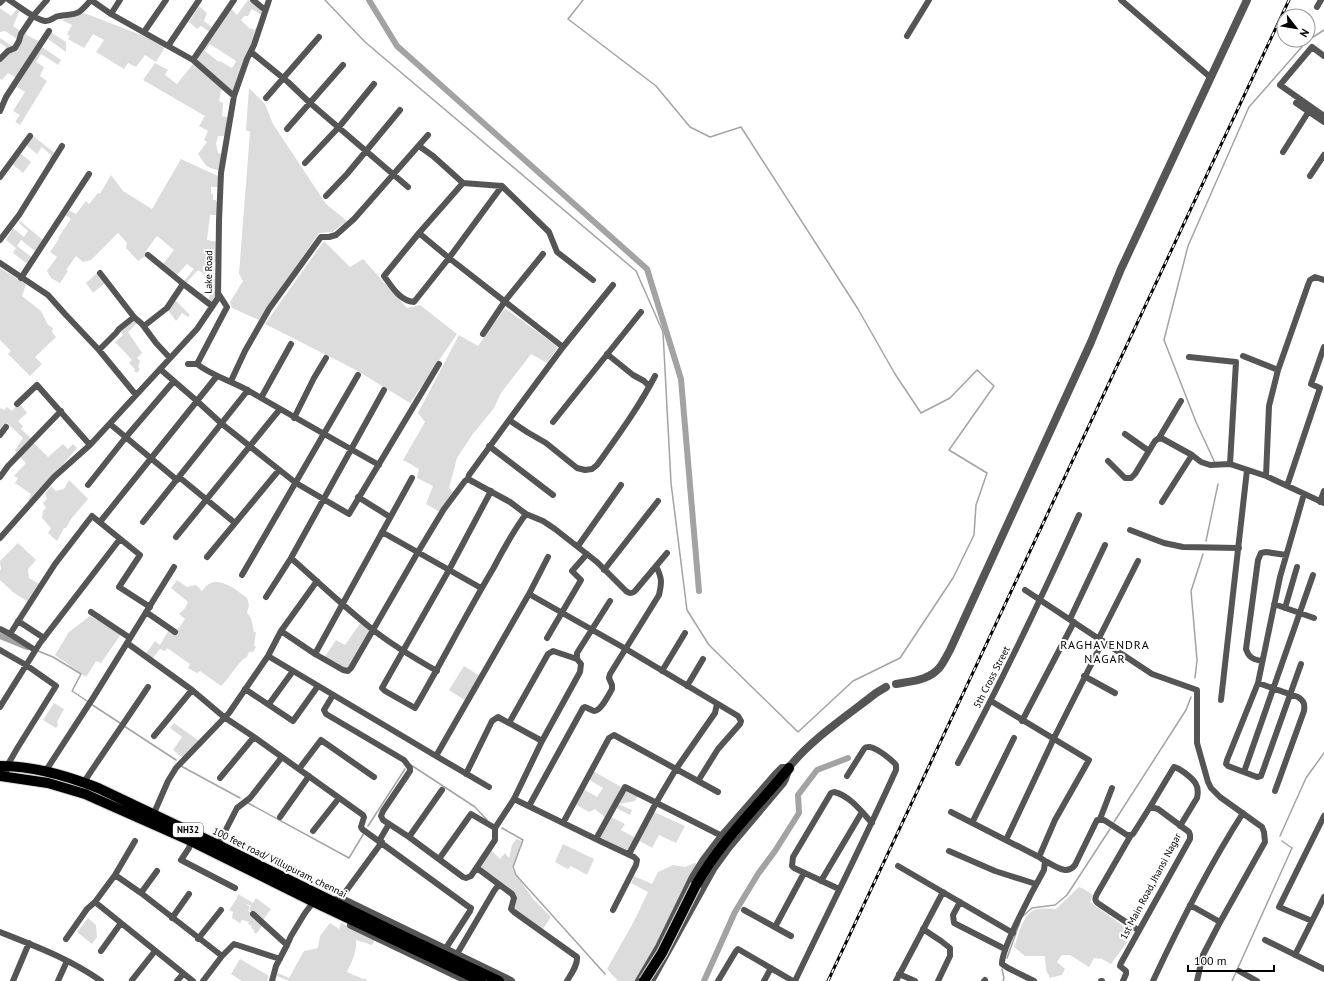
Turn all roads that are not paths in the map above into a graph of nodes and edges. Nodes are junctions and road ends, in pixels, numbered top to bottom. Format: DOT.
graph roads {
  1 [pos="3,0"];
  2 [pos="9,0"];
  3 [pos="47,0"];
  4 [pos="120,0"];
  5 [pos="166,0"];
  6 [pos="199,0"];
  7 [pos="234,0"];
  8 [pos="253,0"];
  9 [pos="269,0"];
  10 [pos="929,0"];
  11 [pos="1121,0"];
  12 [pos="1247,0"];
  13 [pos="1321,0"];
  14 [pos="0,3"];
  15 [pos="1317,7"];
  16 [pos="265,10"];
  17 [pos="111,14"];
  18 [pos="33,16"];
  19 [pos="49,31"];
  20 [pos="144,32"];
  21 [pos="907,36"];
  22 [pos="319,37"];
  23 [pos="168,46"];
  24 [pos="251,52"];
  25 [pos="1324,56"];
  26 [pos="0,59"];
  27 [pos="192,60"];
  28 [pos="343,65"];
  29 [pos="1210,77"];
  30 [pos="284,79"];
  31 [pos="374,84"];
  32 [pos="3,95"];
  33 [pos="234,96"];
  34 [pos="266,98"];
  35 [pos="310,103"];
  36 [pos="1296,103"];
  37 [pos="400,110"];
  38 [pos="0,111"];
  39 [pos="1309,111"];
  40 [pos="1324,116"];
  41 [pos="1324,122"];
  42 [pos="339,126"];
  43 [pos="287,129"];
  44 [pos="428,135"];
  45 [pos="30,136"];
  46 [pos="62,146"];
  47 [pos="419,146"];
  48 [pos="366,150"];
  49 [pos="1283,152"];
  50 [pos="1324,155"];
  51 [pos="305,163"];
  52 [pos="89,174"];
  53 [pos="394,174"];
  54 [pos="1310,176"];
  55 [pos="0,177"];
  56 [pos="463,183"];
  57 [pos="502,186"];
  58 [pos="408,187"];
  59 [pos="326,196"];
  60 [pos="419,233"];
  61 [pos="0,240"];
  62 [pos="543,254"];
  63 [pos="148,255"];
  64 [pos="449,258"];
  65 [pos="0,264"];
  66 [pos="100,273"];
  67 [pos="21,278"];
  68 [pos="593,280"];
  69 [pos="1324,280"];
  70 [pos="183,284"];
  71 [pos="613,285"];
  72 [pos="218,293"];
  73 [pos="505,301"];
  74 [pos="212,306"];
  75 [pos="641,312"];
  76 [pos="134,317"];
  77 [pos="144,326"];
  78 [pos="483,334"];
  79 [pos="291,344"];
  80 [pos="563,347"];
  81 [pos="1324,347"];
  82 [pos="99,350"];
  83 [pos="607,354"];
  84 [pos="1243,356"];
  85 [pos="1189,357"];
  86 [pos="170,358"];
  87 [pos="326,358"];
  88 [pos="188,364"];
  89 [pos="198,364"];
  90 [pos="439,364"];
  91 [pos="160,369"];
  92 [pos="1278,370"];
  93 [pos="358,375"];
  94 [pos="217,376"];
  95 [pos="655,376"];
  96 [pos="174,381"];
  97 [pos="230,381"];
  98 [pos="649,386"];
  99 [pos="248,390"];
  100 [pos="384,390"];
  101 [pos="136,395"];
  102 [pos="261,398"];
  103 [pos="197,400"];
  104 [pos="1181,401"];
  105 [pos="17,404"];
  106 [pos="280,409"];
  107 [pos="61,411"];
  108 [pos="294,418"];
  109 [pos="509,420"];
  110 [pos="553,422"];
  111 [pos="110,424"];
  112 [pos="222,424"];
  113 [pos="6,428"];
  114 [pos="324,434"];
  115 [pos="1125,434"];
  116 [pos="0,435"];
  117 [pos="126,436"];
  118 [pos="1159,438"];
  119 [pos="90,445"];
  120 [pos="489,446"];
  121 [pos="250,448"];
  122 [pos="351,449"];
  123 [pos="1149,451"];
  124 [pos="1192,455"];
  125 [pos="152,458"];
  126 [pos="1108,461"];
  127 [pos="1230,464"];
  128 [pos="379,465"];
  129 [pos="279,470"];
  130 [pos="1247,470"];
  131 [pos="1266,476"];
  132 [pos="0,477"];
  133 [pos="178,478"];
  134 [pos="412,478"];
  135 [pos="468,479"];
  136 [pos="296,483"];
  137 [pos="88,485"];
  138 [pos="621,485"];
  139 [pos="1287,486"];
  140 [pos="491,491"];
  141 [pos="1324,491"];
  142 [pos="1304,494"];
  143 [pos="553,495"];
  144 [pos="358,498"];
  145 [pos="323,499"];
  146 [pos="206,500"];
  147 [pos="658,501"];
  148 [pos="1162,502"];
  149 [pos="1322,503"];
  150 [pos="526,514"];
  151 [pos="1079,515"];
  152 [pos="390,517"];
  153 [pos="100,522"];
  154 [pos="143,522"];
  155 [pos="235,523"];
  156 [pos="1130,530"];
  157 [pos="382,532"];
  158 [pos="176,537"];
  159 [pos="0,538"];
  160 [pos="120,539"];
  161 [pos="1105,545"];
  162 [pos="578,546"];
  163 [pos="1239,548"];
  164 [pos="418,552"];
  165 [pos="667,553"];
  166 [pos="587,554"];
  167 [pos="1286,555"];
  168 [pos="207,557"];
  169 [pos="291,558"];
  170 [pos="548,558"];
  171 [pos="1138,561"];
  172 [pos="656,566"];
  173 [pos="174,567"];
  174 [pos="1297,567"];
  175 [pos="449,570"];
  176 [pos="604,570"];
  177 [pos="242,575"];
  178 [pos="1313,575"];
  179 [pos="317,580"];
  180 [pos="481,588"];
  181 [pos="1025,590"];
  182 [pos="529,594"];
  183 [pos="266,596"];
  184 [pos="1040,600"];
  185 [pos="610,602"];
  186 [pos="1274,604"];
  187 [pos="343,605"];
  188 [pos="1284,608"];
  189 [pos="148,609"];
  190 [pos="91,612"];
  191 [pos="562,612"];
  192 [pos="1300,613"];
  193 [pos="1314,618"];
  194 [pos="18,621"];
  195 [pos="1072,621"];
  196 [pos="0,629"];
  197 [pos="373,630"];
  198 [pos="593,630"];
  199 [pos="281,631"];
  200 [pos="175,632"];
  201 [pos="685,633"];
  202 [pos="10,634"];
  203 [pos="44,638"];
  204 [pos="547,638"];
  205 [pos="1101,640"];
  206 [pos="128,641"];
  207 [pos="626,649"];
  208 [pos="0,650"];
  209 [pos="36,650"];
  210 [pos="403,651"];
  211 [pos="315,654"];
  212 [pos="268,656"];
  213 [pos="577,659"];
  214 [pos="703,659"];
  215 [pos="1261,661"];
  216 [pos="1301,664"];
  217 [pos="26,665"];
  218 [pos="437,670"];
  219 [pos="293,671"];
  220 [pos="662,671"];
  221 [pos="1084,676"];
  222 [pos="1258,683"];
  223 [pos="896,684"];
  224 [pos="318,686"];
  225 [pos="687,686"];
  226 [pos="148,687"];
  227 [pos="886,687"];
  228 [pos="1274,688"];
  229 [pos="245,689"];
  230 [pos="192,690"];
  231 [pos="1115,693"];
  232 [pos="1290,694"];
  233 [pos="333,695"];
  234 [pos="1220,700"];
  235 [pos="991,701"];
  236 [pos="269,704"];
  237 [pos="717,704"];
  238 [pos="0,707"];
  239 [pos="224,717"];
  240 [pos="1022,721"];
  241 [pos="509,723"];
  242 [pos="154,736"];
  243 [pos="254,737"];
  244 [pos="1014,738"];
  245 [pos="1054,738"];
  246 [pos="542,741"];
  247 [pos="436,756"];
  248 [pos="282,757"];
  249 [pos="958,763"];
  250 [pos="3,766"];
  251 [pos="789,768"];
  252 [pos="299,769"];
  253 [pos="676,769"];
  254 [pos="45,772"];
  255 [pos="1244,772"];
  256 [pos="466,774"];
  257 [pos="309,776"];
  258 [pos="847,776"];
  259 [pos="3,777"];
  260 [pos="374,777"];
  261 [pos="220,778"];
  262 [pos="698,781"];
  263 [pos="84,782"];
  264 [pos="489,786"];
  265 [pos="1112,788"];
  266 [pos="442,790"];
  267 [pos="1275,791"];
  268 [pos="718,792"];
  269 [pos="339,798"];
  270 [pos="514,799"];
  271 [pos="656,803"];
  272 [pos="529,806"];
  273 [pos="1150,807"];
  274 [pos="862,812"];
  275 [pos="951,812"];
  276 [pos="1243,813"];
  277 [pos="154,814"];
  278 [pos="1324,816"];
  279 [pos="280,817"];
  280 [pos="1100,819"];
  281 [pos="563,823"];
  282 [pos="872,823"];
  283 [pos="972,823"];
  284 [pos="389,824"];
  285 [pos="1322,825"];
  286 [pos="1180,826"];
  287 [pos="495,828"];
  288 [pos="313,831"];
  289 [pos="1131,835"];
  290 [pos="722,836"];
  291 [pos="409,837"];
  292 [pos="596,839"];
  293 [pos="1006,840"];
  294 [pos="135,841"];
  295 [pos="191,841"];
  296 [pos="380,842"];
  297 [pos="218,844"];
  298 [pos="949,851"];
  299 [pos="630,854"];
  300 [pos="1039,857"];
  301 [pos="439,859"];
  302 [pos="1045,861"];
  303 [pos="898,866"];
  304 [pos="477,868"];
  305 [pos="157,871"];
  306 [pos="804,872"];
  307 [pos="114,874"];
  308 [pos="821,881"];
  309 [pos="1036,884"];
  310 [pos="500,886"];
  311 [pos="235,888"];
  312 [pos="838,889"];
  313 [pos="943,892"];
  314 [pos="141,893"];
  315 [pos="189,894"];
  316 [pos="1324,897"];
  317 [pos="316,898"];
  318 [pos="95,902"];
  319 [pos="960,902"];
  320 [pos="336,903"];
  321 [pos="1190,905"];
  322 [pos="679,906"];
  323 [pos="221,910"];
  324 [pos="614,910"];
  325 [pos="744,910"];
  326 [pos="690,911"];
  327 [pos="253,914"];
  328 [pos="172,918"];
  329 [pos="1220,922"];
  330 [pos="1312,922"];
  331 [pos="121,923"];
  332 [pos="775,927"];
  333 [pos="923,929"];
  334 [pos="1138,930"];
  335 [pos="0,932"];
  336 [pos="1013,933"];
  337 [pos="791,936"];
  338 [pos="66,938"];
  339 [pos="198,938"];
  340 [pos="1265,940"];
  341 [pos="29,943"];
  342 [pos="287,945"];
  343 [pos="446,948"];
  344 [pos="1005,949"];
  345 [pos="101,951"];
  346 [pos="155,951"];
  347 [pos="457,954"];
  348 [pos="1295,955"];
  349 [pos="222,956"];
  350 [pos="280,959"];
  351 [pos="67,961"];
  352 [pos="771,968"];
  353 [pos="1324,969"];
  354 [pos="1239,971"];
  355 [pos="183,974"];
  356 [pos="899,974"];
  357 [pos="132,980"];
  358 [pos="462,980"];
  359 [pos="13,981"];
  360 [pos="58,981"];
  361 [pos="101,981"];
  362 [pos="177,981"];
  363 [pos="193,981"];
  364 [pos="203,981"];
  365 [pos="272,981"];
  366 [pos="481,981"];
  367 [pos="499,981"];
  368 [pos="511,981"];
  369 [pos="566,981"];
  370 [pos="639,981"];
  371 [pos="644,981"];
  372 [pos="651,981"];
  373 [pos="718,981"];
  374 [pos="764,981"];
  375 [pos="794,981"];
  376 [pos="896,981"];
  377 [pos="915,981"];
  378 [pos="938,981"];
  379 [pos="1034,981"];
  380 [pos="1123,981"];
  381 [pos="1153,981"];
  382 [pos="1197,981"];
  383 [pos="1257,981"];
  1 -- 14 [label="street"];
  2 -- 18 [label="street"];
  3 -- 18 [label="street"];
  4 -- 17 [label="street"];
  5 -- 20 [label="street"];
  6 -- 23 [label="street"];
  7 -- 27 [label="street"];
  8 -- 16 [label="street"];
  9 -- 16 [label="street, Lake Road"];
  10 -- 21 [label="street"];
  11 -- 29 [label="street"];
  12 -- 29 [label="street"];
  13 -- 15 [label="street"];
  16 -- 24 [label="street, Lake Road"];
  17 -- 18 [label="street"];
  17 -- 20 [label="street"];
  18 -- 26 [label="street"];
  19 -- 32 [label="street"];
  20 -- 23 [label="street"];
  22 -- 30 [label="street"];
  23 -- 27 [label="street"];
  24 -- 30 [label="street"];
  24 -- 33 [label="street, Lake Road"];
  25 -- 40 [label="street"];
  27 -- 33 [label="street"];
  28 -- 35 [label="street"];
  29 -- 223 [label="street"];
  30 -- 34 [label="street"];
  30 -- 35 [label="street"];
  31 -- 42 [label="street"];
  32 -- 38 [label="street"];
  33 -- 72 [label="street, Lake Road"];
  35 -- 42 [label="street"];
  35 -- 43 [label="street"];
  36 -- 39 [label="street"];
  37 -- 48 [label="street"];
  39 -- 41 [label="street"];
  39 -- 49 [label="street"];
  42 -- 48 [label="street"];
  42 -- 51 [label="street"];
  44 -- 47 [label="street"];
  45 -- 55 [label="street"];
  46 -- 61 [label="street"];
  47 -- 53 [label="street"];
  47 -- 56 [label="street"];
  48 -- 53 [label="street"];
  48 -- 59 [label="street"];
  50 -- 54 [label="street"];
  52 -- 67 [label="street"];
  53 -- 58 [label="street"];
  53 -- 97 [label="street"];
  56 -- 57 [label="street"];
  56 -- 60 [label="street"];
  57 -- 64 [label="street"];
  57 -- 68 [label="street"];
  60 -- 64 [label="street"];
  60 -- 64 [label="street"];
  62 -- 73 [label="street"];
  63 -- 70 [label="street"];
  64 -- 73 [label="street"];
  65 -- 67 [label="street"];
  66 -- 76 [label="street"];
  67 -- 82 [label="street"];
  69 -- 92 [label="street"];
  70 -- 74 [label="street"];
  70 -- 77 [label="street"];
  71 -- 80 [label="street"];
  72 -- 74 [label="street, Lake Road"];
  72 -- 89 [label="street"];
  73 -- 78 [label="street"];
  73 -- 80 [label="street"];
  74 -- 86 [label="street, Lake Road"];
  75 -- 83 [label="street"];
  76 -- 77 [label="street"];
  76 -- 82 [label="street"];
  77 -- 86 [label="street"];
  79 -- 102 [label="street"];
  80 -- 109 [label="street"];
  81 -- 139 [label="street"];
  82 -- 101 [label="street"];
  83 -- 98 [label="street"];
  83 -- 110 [label="street"];
  84 -- 92 [label="street"];
  85 -- 127 [label="street"];
  86 -- 91 [label="street, Lake Road"];
  87 -- 108 [label="street"];
  88 -- 89 [label="street"];
  89 -- 94 [label="street"];
  90 -- 128 [label="street"];
  91 -- 96 [label="street"];
  91 -- 101 [label="street, Lake Road"];
  92 -- 131 [label="street"];
  93 -- 114 [label="street"];
  94 -- 97 [label="street"];
  94 -- 103 [label="street"];
  95 -- 98 [label="street"];
  96 -- 103 [label="street"];
  96 -- 117 [label="street"];
  97 -- 99 [label="street"];
  98 -- 109 [label="street"];
  99 -- 102 [label="street"];
  99 -- 112 [label="street"];
  100 -- 122 [label="street"];
  101 -- 111 [label="street, Lake Road"];
  102 -- 106 [label="street"];
  103 -- 112 [label="street"];
  103 -- 125 [label="street"];
  104 -- 118 [label="street"];
  105 -- 107 [label="street"];
  106 -- 108 [label="street"];
  106 -- 121 [label="street"];
  107 -- 119 [label="street"];
  107 -- 132 [label="street"];
  108 -- 114 [label="street"];
  109 -- 120 [label="street"];
  111 -- 117 [label="street"];
  111 -- 119 [label="street, Lake Road"];
  112 -- 121 [label="street"];
  112 -- 133 [label="street"];
  113 -- 116 [label="street"];
  114 -- 122 [label="street"];
  114 -- 136 [label="street"];
  115 -- 123 [label="street"];
  117 -- 125 [label="street"];
  117 -- 137 [label="street"];
  118 -- 123 [label="street"];
  118 -- 124 [label="street"];
  119 -- 159 [label="street, Lake Road"];
  120 -- 135 [label="street"];
  120 -- 143 [label="street"];
  121 -- 129 [label="street"];
  121 -- 146 [label="street"];
  122 -- 128 [label="street"];
  122 -- 145 [label="street"];
  123 -- 126 [label="street"];
  124 -- 127 [label="street"];
  124 -- 148 [label="street"];
  125 -- 133 [label="street"];
  125 -- 153 [label="street"];
  127 -- 130 [label="street"];
  128 -- 144 [label="street"];
  129 -- 136 [label="street"];
  129 -- 155 [label="street"];
  130 -- 131 [label="street"];
  130 -- 163 [label="street"];
  131 -- 139 [label="street"];
  133 -- 146 [label="street"];
  133 -- 154 [label="street"];
  134 -- 152 [label="street"];
  135 -- 140 [label="street"];
  135 -- 164 [label="street"];
  136 -- 145 [label="street"];
  136 -- 177 [label="street"];
  138 -- 162 [label="street"];
  139 -- 142 [label="street"];
  140 -- 150 [label="street"];
  140 -- 175 [label="street"];
  141 -- 149 [label="street"];
  142 -- 149 [label="street"];
  142 -- 167 [label="street"];
  144 -- 145 [label="street"];
  144 -- 152 [label="street"];
  145 -- 169 [label="street"];
  146 -- 155 [label="street"];
  146 -- 158 [label="street"];
  147 -- 176 [label="street"];
  150 -- 162 [label="street"];
  150 -- 180 [label="street"];
  151 -- 184 [label="street, 5th Cross Street"];
  152 -- 157 [label="street"];
  153 -- 160 [label="street"];
  153 -- 194 [label="street"];
  155 -- 168 [label="street"];
  156 -- 163 [label="street"];
  157 -- 164 [label="street"];
  157 -- 187 [label="street"];
  160 -- 189 [label="street"];
  160 -- 203 [label="street"];
  161 -- 195 [label="street"];
  162 -- 166 [label="street"];
  163 -- 234 [label="street"];
  164 -- 175 [label="street"];
  164 -- 197 [label="street"];
  165 -- 172 [label="street"];
  166 -- 176 [label="street"];
  166 -- 191 [label="street"];
  167 -- 186 [label="street"];
  167 -- 215 [label="street"];
  169 -- 179 [label="street"];
  169 -- 183 [label="street"];
  170 -- 182 [label="street"];
  171 -- 205 [label="street"];
  172 -- 176 [label="street"];
  172 -- 207 [label="street"];
  173 -- 189 [label="street"];
  174 -- 188 [label="street"];
  175 -- 180 [label="street"];
  175 -- 210 [label="street"];
  178 -- 192 [label="street"];
  179 -- 187 [label="street"];
  179 -- 199 [label="street"];
  180 -- 218 [label="street"];
  181 -- 184 [label="street"];
  182 -- 191 [label="street"];
  182 -- 247 [label="street"];
  184 -- 195 [label="street"];
  184 -- 235 [label="street, 5th Cross Street"];
  185 -- 198 [label="street"];
  186 -- 188 [label="street"];
  186 -- 215 [label="street"];
  187 -- 197 [label="street"];
  187 -- 211 [label="street"];
  188 -- 192 [label="street"];
  189 -- 200 [label="street"];
  189 -- 206 [label="street"];
  190 -- 206 [label="street"];
  191 -- 198 [label="street"];
  191 -- 204 [label="street"];
  192 -- 193 [label="street"];
  192 -- 228 [label="street"];
  194 -- 202 [label="street"];
  194 -- 203 [label="street"];
  195 -- 205 [label="street"];
  195 -- 240 [label="street"];
  196 -- 202 [label="street"];
  197 -- 210 [label="street"];
  197 -- 211 [label="street"];
  198 -- 207 [label="street"];
  198 -- 213 [label="street"];
  199 -- 211 [label="street"];
  199 -- 212 [label="street"];
  201 -- 220 [label="street"];
  202 -- 209 [label="street"];
  203 -- 209 [label="street"];
  205 -- 221 [label="street"];
  205 -- 276 [label="street"];
  206 -- 230 [label="street"];
  206 -- 254 [label="street"];
  207 -- 220 [label="street"];
  207 -- 272 [label="street"];
  208 -- 217 [label="street"];
  209 -- 217 [label="street"];
  210 -- 218 [label="street"];
  210 -- 218 [label="street"];
  212 -- 219 [label="street"];
  212 -- 229 [label="street"];
  213 -- 241 [label="street"];
  213 -- 246 [label="street"];
  214 -- 225 [label="street"];
  215 -- 222 [label="street"];
  216 -- 232 [label="street"];
  217 -- 238 [label="street"];
  217 -- 250 [label="street"];
  219 -- 224 [label="street"];
  219 -- 236 [label="street"];
  220 -- 225 [label="street"];
  221 -- 231 [label="street"];
  221 -- 245 [label="street"];
  222 -- 228 [label="street"];
  222 -- 255 [label="street"];
  223 -- 227 [label="street"];
  224 -- 233 [label="street"];
  224 -- 236 [label="street"];
  225 -- 237 [label="street"];
  226 -- 263 [label="street"];
  227 -- 251 [label="street"];
  228 -- 232 [label="street"];
  228 -- 255 [label="street"];
  229 -- 236 [label="street"];
  229 -- 239 [label="street"];
  230 -- 239 [label="street"];
  230 -- 242 [label="street"];
  232 -- 255 [label="street"];
  232 -- 267 [label="street"];
  233 -- 247 [label="street"];
  233 -- 284 [label="street"];
  235 -- 240 [label="street"];
  235 -- 249 [label="street, 5th Cross Street"];
  237 -- 253 [label="street"];
  237 -- 262 [label="street"];
  239 -- 243 [label="street"];
  239 -- 277 [label="street"];
  240 -- 245 [label="street"];
  241 -- 246 [label="street"];
  241 -- 256 [label="street"];
  243 -- 248 [label="street"];
  243 -- 261 [label="street"];
  244 -- 283 [label="street"];
  245 -- 293 [label="street"];
  245 -- 300 [label="street"];
  246 -- 270 [label="street"];
  247 -- 256 [label="street"];
  248 -- 252 [label="street"];
  248 -- 297 [label="street"];
  250 -- 254 [label="highway, 100 feet road/ Villupuram, chennai / NH32"];
  250 -- 259 [label="street"];
  251 -- 290 [label="street"];
  251 -- 326 [label="street"];
  251 -- 371 [label="highway, bridge"];
  252 -- 257 [label="street"];
  252 -- 260 [label="street"];
  253 -- 262 [label="street"];
  253 -- 271 [label="street"];
  253 -- 281 [label="street"];
  254 -- 263 [label="highway, 100 feet road/ Villupuram, chennai / NH32"];
  256 -- 264 [label="street"];
  257 -- 269 [label="street"];
  257 -- 279 [label="street"];
  258 -- 282 [label="street"];
  259 -- 295 [label="highway, 100 feet road/ Villupuram, chennai / NH32"];
  262 -- 268 [label="street"];
  263 -- 277 [label="highway, 100 feet road/ Villupuram, chennai / NH32"];
  265 -- 280 [label="street"];
  266 -- 291 [label="street"];
  269 -- 288 [label="street"];
  269 -- 296 [label="street"];
  270 -- 272 [label="street"];
  270 -- 287 [label="street"];
  271 -- 290 [label="street"];
  271 -- 292 [label="street"];
  271 -- 299 [label="street"];
  272 -- 281 [label="street"];
  273 -- 286 [label="street, 1st Main Road, Jhansi Nagar"];
  273 -- 286 [label="street"];
  273 -- 289 [label="street"];
  274 -- 282 [label="street"];
  274 -- 306 [label="street"];
  274 -- 308 [label="street"];
  275 -- 283 [label="street"];
  276 -- 321 [label="street"];
  276 -- 329 [label="street"];
  277 -- 297 [label="highway, 100 feet road/ Villupuram, chennai / NH32"];
  278 -- 285 [label="street"];
  280 -- 289 [label="street"];
  280 -- 302 [label="street"];
  281 -- 292 [label="street"];
  282 -- 312 [label="street"];
  283 -- 293 [label="street"];
  284 -- 291 [label="street"];
  284 -- 296 [label="street"];
  285 -- 330 [label="street"];
  286 -- 334 [label="street, 1st Main Road, Jhansi Nagar"];
  287 -- 301 [label="street"];
  287 -- 304 [label="street"];
  289 -- 334 [label="street"];
  290 -- 322 [label="street"];
  291 -- 301 [label="street"];
  292 -- 299 [label="street"];
  293 -- 300 [label="street"];
  294 -- 307 [label="street"];
  295 -- 311 [label="street"];
  295 -- 317 [label="highway, 100 feet road/ Villupuram, chennai / NH32"];
  296 -- 320 [label="street"];
  296 -- 343 [label="street"];
  297 -- 317 [label="highway, 100 feet road/ Villupuram, chennai / NH32"];
  298 -- 309 [label="street"];
  299 -- 324 [label="street"];
  300 -- 302 [label="street"];
  301 -- 304 [label="street"];
  302 -- 309 [label="street"];
  303 -- 313 [label="street"];
  304 -- 310 [label="street"];
  305 -- 314 [label="street"];
  306 -- 308 [label="street"];
  306 -- 332 [label="street"];
  307 -- 314 [label="street"];
  307 -- 318 [label="street"];
  308 -- 312 [label="street"];
  309 -- 336 [label="street"];
  310 -- 347 [label="street"];
  310 -- 369 [label="street"];
  312 -- 375 [label="street"];
  313 -- 319 [label="street"];
  313 -- 333 [label="street"];
  314 -- 328 [label="street"];
  315 -- 328 [label="street"];
  316 -- 330 [label="street"];
  317 -- 320 [label="highway, 100 feet road/ Villupuram, chennai / NH32"];
  317 -- 342 [label="street"];
  318 -- 331 [label="street"];
  318 -- 338 [label="street"];
  319 -- 336 [label="street"];
  319 -- 344 [label="street"];
  320 -- 343 [label="street"];
  320 -- 358 [label="street"];
  320 -- 366 [label="highway, 100 feet road/ Villupuram, chennai / NH32"];
  320 -- 367 [label="highway, 100 feet road/ Villupuram, chennai / NH32"];
  321 -- 329 [label="street"];
  321 -- 381 [label="street"];
  322 -- 326 [label="street"];
  322 -- 370 [label="street"];
  323 -- 339 [label="street"];
  325 -- 332 [label="street"];
  326 -- 372 [label="street"];
  327 -- 342 [label="street"];
  328 -- 339 [label="street"];
  329 -- 382 [label="street"];
  330 -- 348 [label="street"];
  331 -- 345 [label="street"];
  331 -- 346 [label="street"];
  332 -- 337 [label="street"];
  333 -- 356 [label="street"];
  333 -- 378 [label="street"];
  334 -- 380 [label="street, 1st Main Road, Jhansi Nagar"];
  335 -- 341 [label="street"];
  336 -- 344 [label="street"];
  339 -- 349 [label="street"];
  340 -- 348 [label="street"];
  341 -- 351 [label="street"];
  341 -- 359 [label="street"];
  342 -- 350 [label="street"];
  343 -- 347 [label="street"];
  344 -- 379 [label="street"];
  346 -- 355 [label="street"];
  346 -- 357 [label="street"];
  347 -- 368 [label="street"];
  348 -- 353 [label="street"];
  349 -- 350 [label="street"];
  349 -- 364 [label="street"];
  350 -- 365 [label="street"];
  351 -- 360 [label="street"];
  351 -- 361 [label="street"];
  352 -- 373 [label="street"];
  352 -- 374 [label="street"];
  352 -- 375 [label="street"];
  354 -- 383 [label="street"];
  355 -- 362 [label="street"];
  355 -- 363 [label="street"];
  356 -- 376 [label="street"];
  356 -- 377 [label="street"];
}
